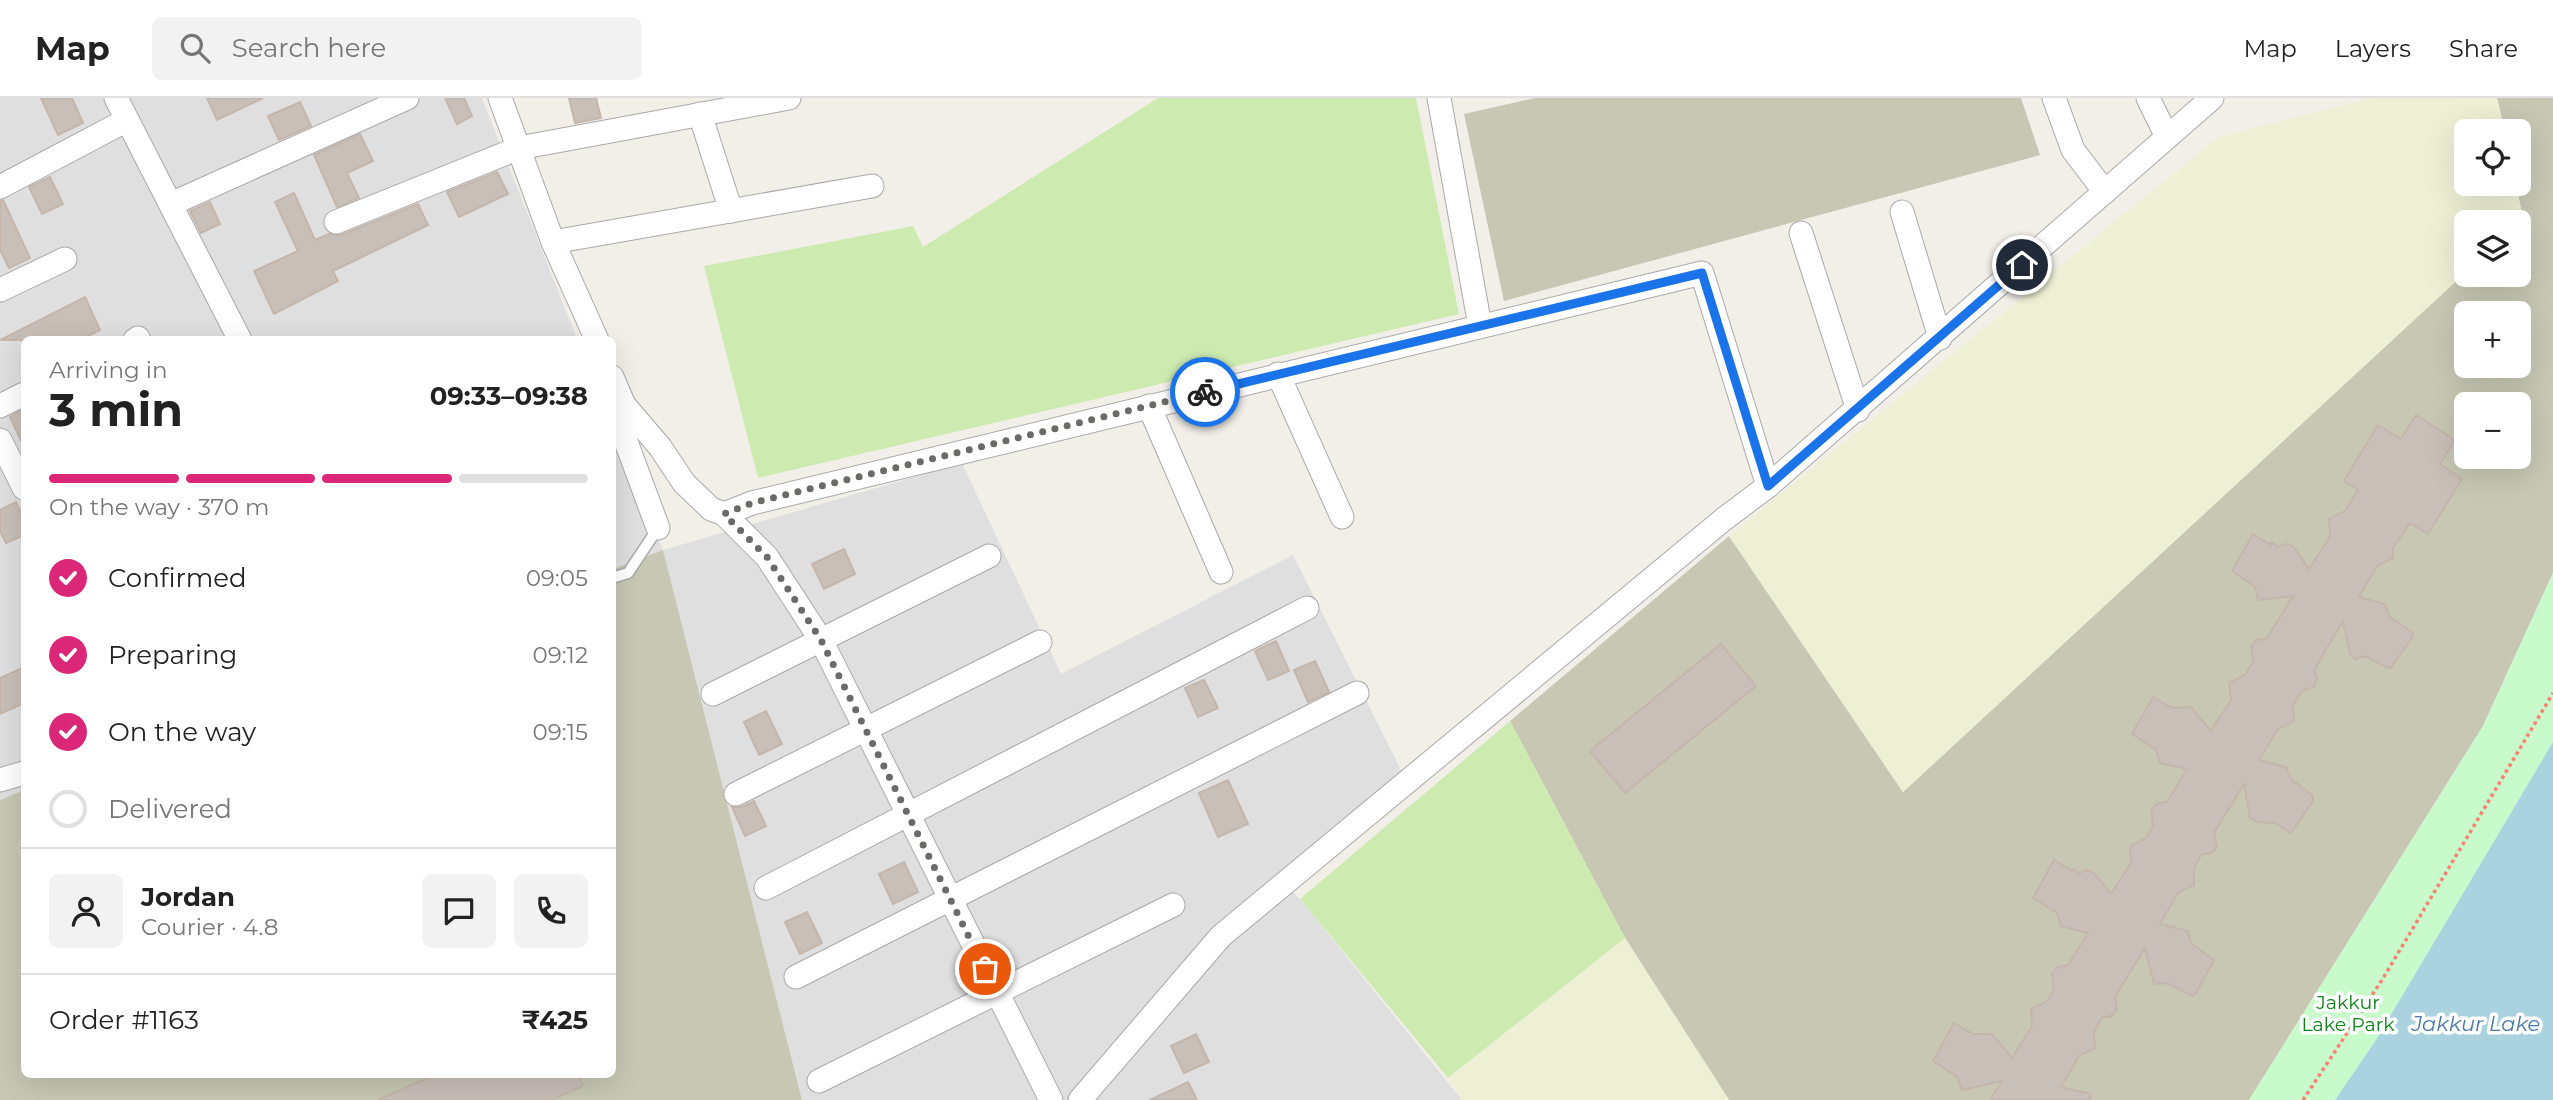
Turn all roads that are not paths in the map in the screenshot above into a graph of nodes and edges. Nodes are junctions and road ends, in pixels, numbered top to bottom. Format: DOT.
graph roads {
  1 [pos="116,98"];
  2 [pos="407,98"];
  3 [pos="500,98"];
  4 [pos="789,98"];
  5 [pos="1439,98"];
  6 [pos="2054,98"];
  7 [pos="2148,98"];
  8 [pos="2212,98"];
  9 [pos="700,114"];
  10 [pos="127,120"];
  11 [pos="2167,138"];
  12 [pos="519,148"];
  13 [pos="872,186"];
  14 [pos="0,187"];
  15 [pos="2105,192"];
  16 [pos="171,204"];
  17 [pos="731,211"];
  18 [pos="1902,212"];
  19 [pos="336,222"];
  20 [pos="1801,233"];
  21 [pos="553,242"];
  22 [pos="65,259"];
  23 [pos="0,290"];
  24 [pos="1480,326"];
  25 [pos="238,336"];
  26 [pos="595,336"];
  27 [pos="1940,338"];
  28 [pos="1278,374"];
  29 [pos="617,392"];
  30 [pos="21,396"];
  31 [pos="0,406"];
  32 [pos="1149,406"];
  33 [pos="1858,410"];
  34 [pos="0,440"];
  35 [pos="17,482"];
  36 [pos="1768,486"];
  37 [pos="724,514"];
  38 [pos="1342,517"];
  39 [pos="657,528"];
  40 [pos="989,556"];
  41 [pos="1221,572"];
  42 [pos="616,577"];
  43 [pos="1307,608"];
  44 [pos="821,640"];
  45 [pos="1040,642"];
  46 [pos="1357,693"];
  47 [pos="713,694"];
  48 [pos="866,729"];
  49 [pos="21,774"];
  50 [pos="0,780"];
  51 [pos="736,794"];
  52 [pos="909,816"];
  53 [pos="766,888"];
  54 [pos="950,900"];
  55 [pos="1172,905"];
  56 [pos="796,977"];
  57 [pos="997,992"];
  58 [pos="819,1081"];
  59 [pos="1051,1100"];
  60 [pos="1080,1100"];
  1 -- 10 [label="street"];
  2 -- 16 [label="street"];
  3 -- 12 [label="street"];
  4 -- 9 [label="street"];
  5 -- 24 [label="street"];
  6 -- 15 [label="street"];
  7 -- 11 [label="street"];
  8 -- 11 [label="street"];
  9 -- 12 [label="street"];
  9 -- 17 [label="street"];
  10 -- 14 [label="street"];
  10 -- 16 [label="street"];
  11 -- 15 [label="street"];
  12 -- 19 [label="street"];
  12 -- 21 [label="street"];
  13 -- 17 [label="street"];
  15 -- 27 [label="street"];
  16 -- 25 [label="street"];
  17 -- 21 [label="street"];
  18 -- 27 [label="street"];
  20 -- 33 [label="street"];
  21 -- 26 [label="street"];
  22 -- 23 [label="street"];
  24 -- 28 [label="street"];
  24 -- 36 [label="street"];
  27 -- 33 [label="street"];
  28 -- 32 [label="street"];
  28 -- 38 [label="street"];
  29 -- 37 [label="street"];
  29 -- 39 [label="street"];
  30 -- 31 [label="street"];
  32 -- 37 [label="street"];
  32 -- 41 [label="street"];
  33 -- 36 [label="street"];
  34 -- 35 [label="street"];
  36 -- 60 [label="street"];
  37 -- 44 [label="street"];
  39 -- 42 [label="lane"];
  40 -- 44 [label="street"];
  43 -- 52 [label="street"];
  44 -- 47 [label="street"];
  44 -- 48 [label="street"];
  45 -- 48 [label="street"];
  46 -- 54 [label="street"];
  48 -- 51 [label="street"];
  48 -- 52 [label="street"];
  49 -- 50 [label="street"];
  52 -- 53 [label="street"];
  52 -- 54 [label="street"];
  54 -- 56 [label="street"];
  54 -- 57 [label="street"];
  55 -- 57 [label="street"];
  57 -- 58 [label="street"];
  57 -- 59 [label="street"];
}
